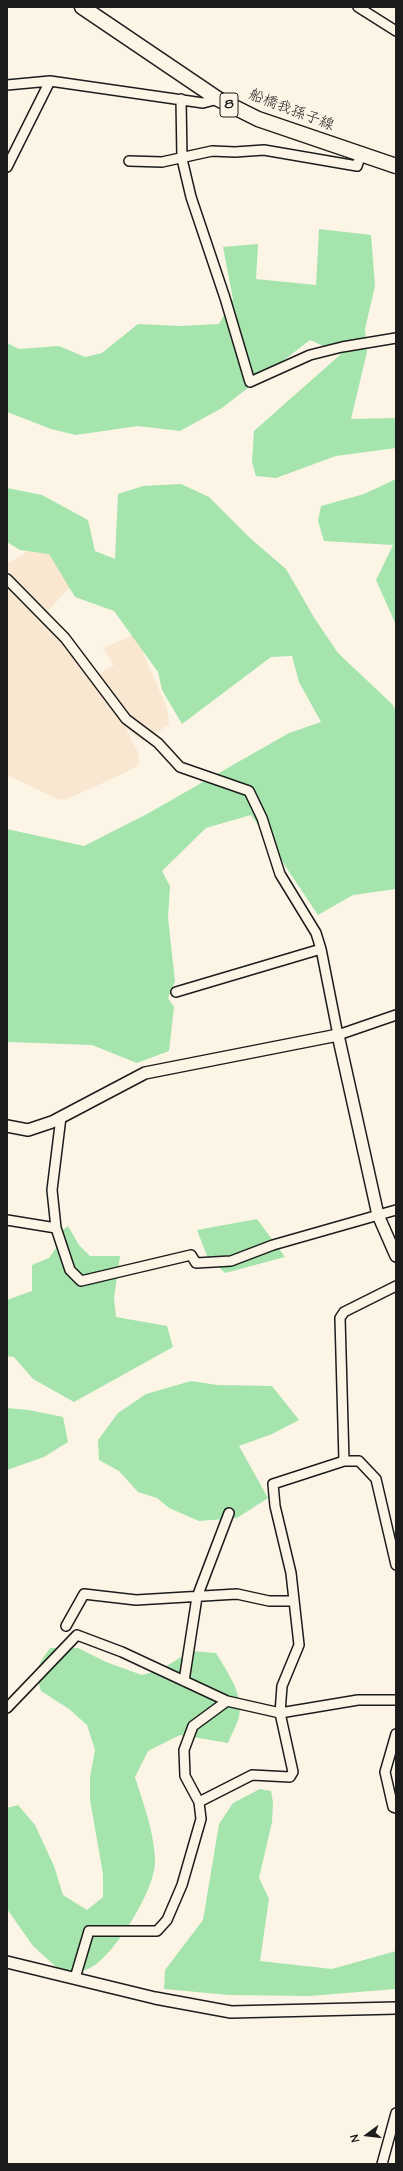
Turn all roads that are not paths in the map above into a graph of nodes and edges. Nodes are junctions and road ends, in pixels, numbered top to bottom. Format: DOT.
graph roads {
  1 [pos="82,7"];
  2 [pos="358,7"];
  3 [pos="396,31"];
  4 [pos="50,81"];
  5 [pos="7,85"];
  6 [pos="181,99"];
  7 [pos="218,99"];
  8 [pos="361,154"];
  9 [pos="182,159"];
  10 [pos="128,161"];
  11 [pos="396,166"];
  12 [pos="7,167"];
  13 [pos="396,338"];
  14 [pos="7,579"];
  15 [pos="321,950"];
  16 [pos="176,992"];
  17 [pos="396,1015"];
  18 [pos="338,1035"];
  19 [pos="61,1117"];
  20 [pos="7,1126"];
  21 [pos="396,1210"];
  22 [pos="378,1215"];
  23 [pos="7,1220"];
  24 [pos="56,1228"];
  25 [pos="396,1256"];
  26 [pos="396,1286"];
  27 [pos="344,1461"];
  28 [pos="229,1513"];
  29 [pos="396,1564"];
  30 [pos="197,1597"];
  31 [pos="294,1601"];
  32 [pos="66,1626"];
  33 [pos="184,1681"];
  34 [pos="396,1700"];
  35 [pos="227,1701"];
  36 [pos="7,1708"];
  37 [pos="280,1713"];
  38 [pos="396,1734"];
  39 [pos="199,1802"];
  40 [pos="396,1808"];
  41 [pos="7,1962"];
  42 [pos="75,1978"];
  43 [pos="396,2008"];
  44 [pos="396,2113"];
  45 [pos="382,2164"];
  1 -- 7 [label="main road, 船橋我孫子線 / 8"];
  2 -- 3 [label="street"];
  4 -- 5 [label="street"];
  4 -- 6 [label="street"];
  4 -- 12 [label="street"];
  6 -- 7 [label="street"];
  6 -- 9 [label="street"];
  7 -- 8 [label="main road, 船橋我孫子線 / 8"];
  8 -- 9 [label="street"];
  8 -- 11 [label="main road, 船橋我孫子線 / 8"];
  9 -- 10 [label="street"];
  9 -- 13 [label="street"];
  14 -- 15 [label="street"];
  15 -- 16 [label="street"];
  15 -- 18 [label="street"];
  17 -- 18 [label="street"];
  18 -- 19 [label="street"];
  18 -- 22 [label="street"];
  19 -- 20 [label="street"];
  19 -- 24 [label="street"];
  21 -- 22 [label="street"];
  22 -- 24 [label="street"];
  22 -- 25 [label="street"];
  23 -- 24 [label="street"];
  26 -- 27 [label="street"];
  27 -- 29 [label="street"];
  27 -- 31 [label="street"];
  28 -- 30 [label="street"];
  30 -- 31 [label="street"];
  30 -- 32 [label="street"];
  30 -- 33 [label="street"];
  31 -- 37 [label="street"];
  33 -- 35 [label="street"];
  33 -- 36 [label="street"];
  34 -- 37 [label="street"];
  35 -- 37 [label="street"];
  35 -- 39 [label="street"];
  37 -- 39 [label="street"];
  38 -- 40 [label="street"];
  39 -- 42 [label="street"];
  41 -- 42 [label="street"];
  42 -- 43 [label="street"];
  44 -- 45 [label="street"];
}
